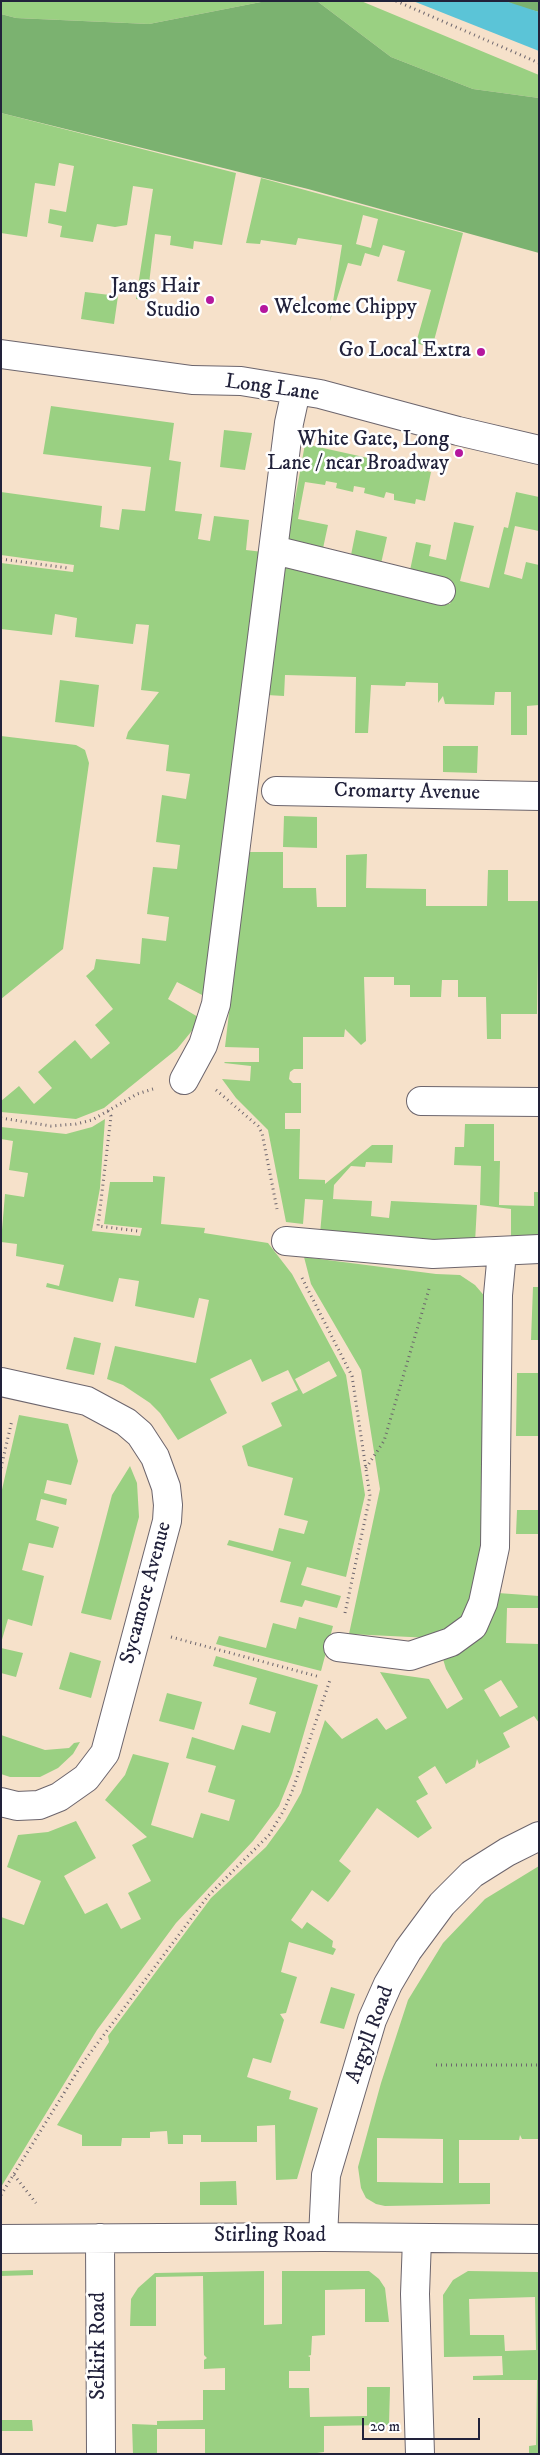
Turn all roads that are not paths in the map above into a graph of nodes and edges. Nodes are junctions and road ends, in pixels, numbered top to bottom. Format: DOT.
graph roads {
  1 [pos="1,354"];
  2 [pos="296,391"];
  3 [pos="539,450"];
  4 [pos="274,550"];
  5 [pos="441,591"];
  6 [pos="276,791"];
  7 [pos="539,796"];
  8 [pos="184,1080"];
  9 [pos="421,1102"];
  10 [pos="539,1102"];
  11 [pos="286,1241"];
  12 [pos="539,1249"];
  13 [pos="502,1252"];
  14 [pos="1,1382"];
  15 [pos="338,1646"];
  16 [pos="1,1802"];
  17 [pos="539,1836"];
  18 [pos="322,2237"];
  19 [pos="100,2238"];
  20 [pos="417,2238"];
  21 [pos="1,2239"];
  22 [pos="539,2239"];
  23 [pos="101,2454"];
  24 [pos="420,2454"];
  1 -- 2 [label="street, Long Lane"];
  2 -- 3 [label="street, Long Lane"];
  2 -- 4 [label="street"];
  4 -- 5 [label="street"];
  4 -- 8 [label="street"];
  6 -- 7 [label="street, Cromarty Avenue"];
  9 -- 10 [label="street"];
  11 -- 13 [label="street"];
  12 -- 13 [label="street"];
  13 -- 15 [label="street"];
  14 -- 16 [label="street, Sycamore Avenue"];
  17 -- 18 [label="street, Argyll Road"];
  18 -- 19 [label="street, Stirling Road"];
  18 -- 20 [label="street, Stirling Road"];
  19 -- 21 [label="street, Stirling Road"];
  19 -- 23 [label="street, Selkirk Road"];
  20 -- 22 [label="street, Stirling Road"];
  20 -- 24 [label="street"];
}
